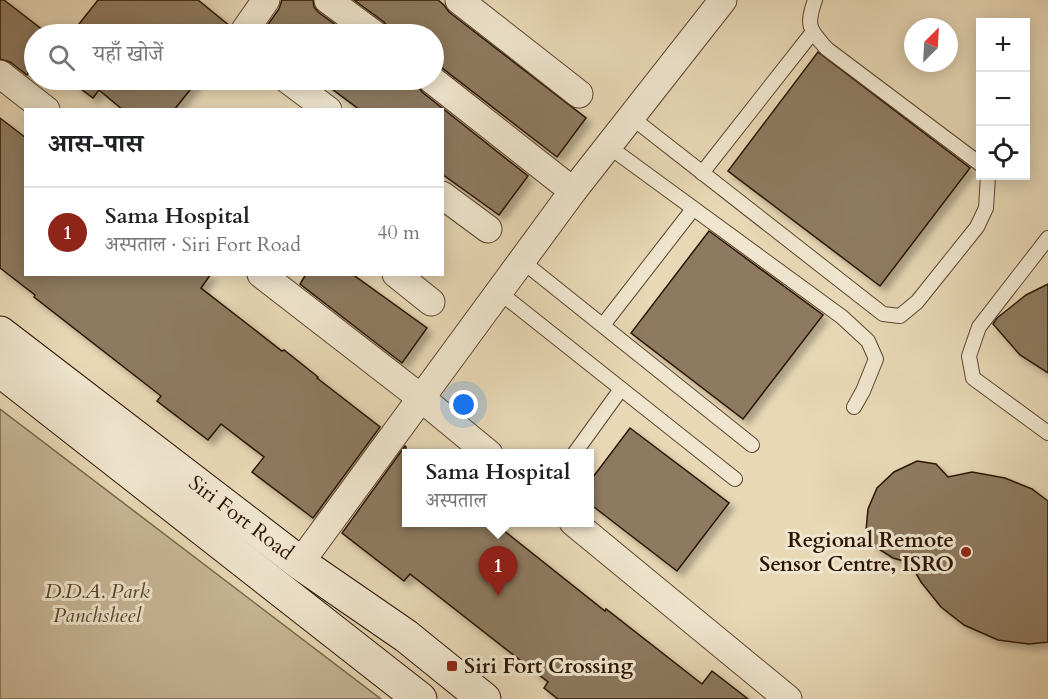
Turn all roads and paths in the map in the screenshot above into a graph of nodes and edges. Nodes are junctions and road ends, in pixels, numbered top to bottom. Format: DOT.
graph roads {
  1 [pos="266,0"];
  2 [pos="328,0"];
  3 [pos="459,0"];
  4 [pos="723,0"];
  5 [pos="815,0"];
  6 [pos="250,24"];
  7 [pos="360,24"];
  8 [pos="812,33"];
  9 [pos="0,74"];
  10 [pos="444,89"];
  11 [pos="301,90"];
  12 [pos="579,94"];
  13 [pos="43,108"];
  14 [pos="325,108"];
  15 [pos="631,117"];
  16 [pos="608,146"];
  17 [pos="976,160"];
  18 [pos="702,173"];
  19 [pos="988,180"];
  20 [pos="573,191"];
  21 [pos="444,196"];
  22 [pos="693,209"];
  23 [pos="488,229"];
  24 [pos="1048,238"];
  25 [pos="522,261"];
  26 [pos="264,276"];
  27 [pos="398,276"];
  28 [pos="499,292"];
  29 [pos="431,302"];
  30 [pos="603,325"];
  31 [pos="0,333"];
  32 [pos="0,370"];
  33 [pos="621,389"];
  34 [pos="421,398"];
  35 [pos="855,407"];
  36 [pos="1048,433"];
  37 [pos="752,445"];
  38 [pos="484,449"];
  39 [pos="577,449"];
  40 [pos="735,479"];
  41 [pos="579,527"];
  42 [pos="300,563"];
  43 [pos="420,699"];
  44 [pos="484,699"];
  45 [pos="788,699"];
  1 -- 6 [label="street"];
  2 -- 7 [label="street"];
  3 -- 12 [label="street"];
  4 -- 15 [label="street"];
  5 -- 8 [label="lane"];
  8 -- 17 [label="lane"];
  8 -- 18 [label="lane"];
  9 -- 13 [label="street"];
  10 -- 20 [label="street"];
  11 -- 14 [label="street"];
  15 -- 16 [label="street"];
  15 -- 18 [label="lane"];
  16 -- 20 [label="street"];
  16 -- 22 [label="lane"];
  18 -- 19 [label="lane"];
  20 -- 25 [label="street"];
  21 -- 23 [label="street"];
  22 -- 30 [label="lane"];
  22 -- 35 [label="lane"];
  24 -- 36 [label="lane"];
  25 -- 28 [label="street"];
  25 -- 30 [label="lane"];
  26 -- 34 [label="street"];
  27 -- 29 [label="street"];
  28 -- 33 [label="lane"];
  28 -- 34 [label="street"];
  30 -- 37 [label="lane"];
  31 -- 42 [label="street, Siri Fort Road"];
  32 -- 43 [label="street, Siri Fort Road"];
  33 -- 39 [label="lane"];
  33 -- 40 [label="lane"];
  34 -- 38 [label="street"];
  34 -- 42 [label="street"];
  41 -- 45 [label="street"];
  42 -- 44 [label="street, Siri Fort Road"];
}
